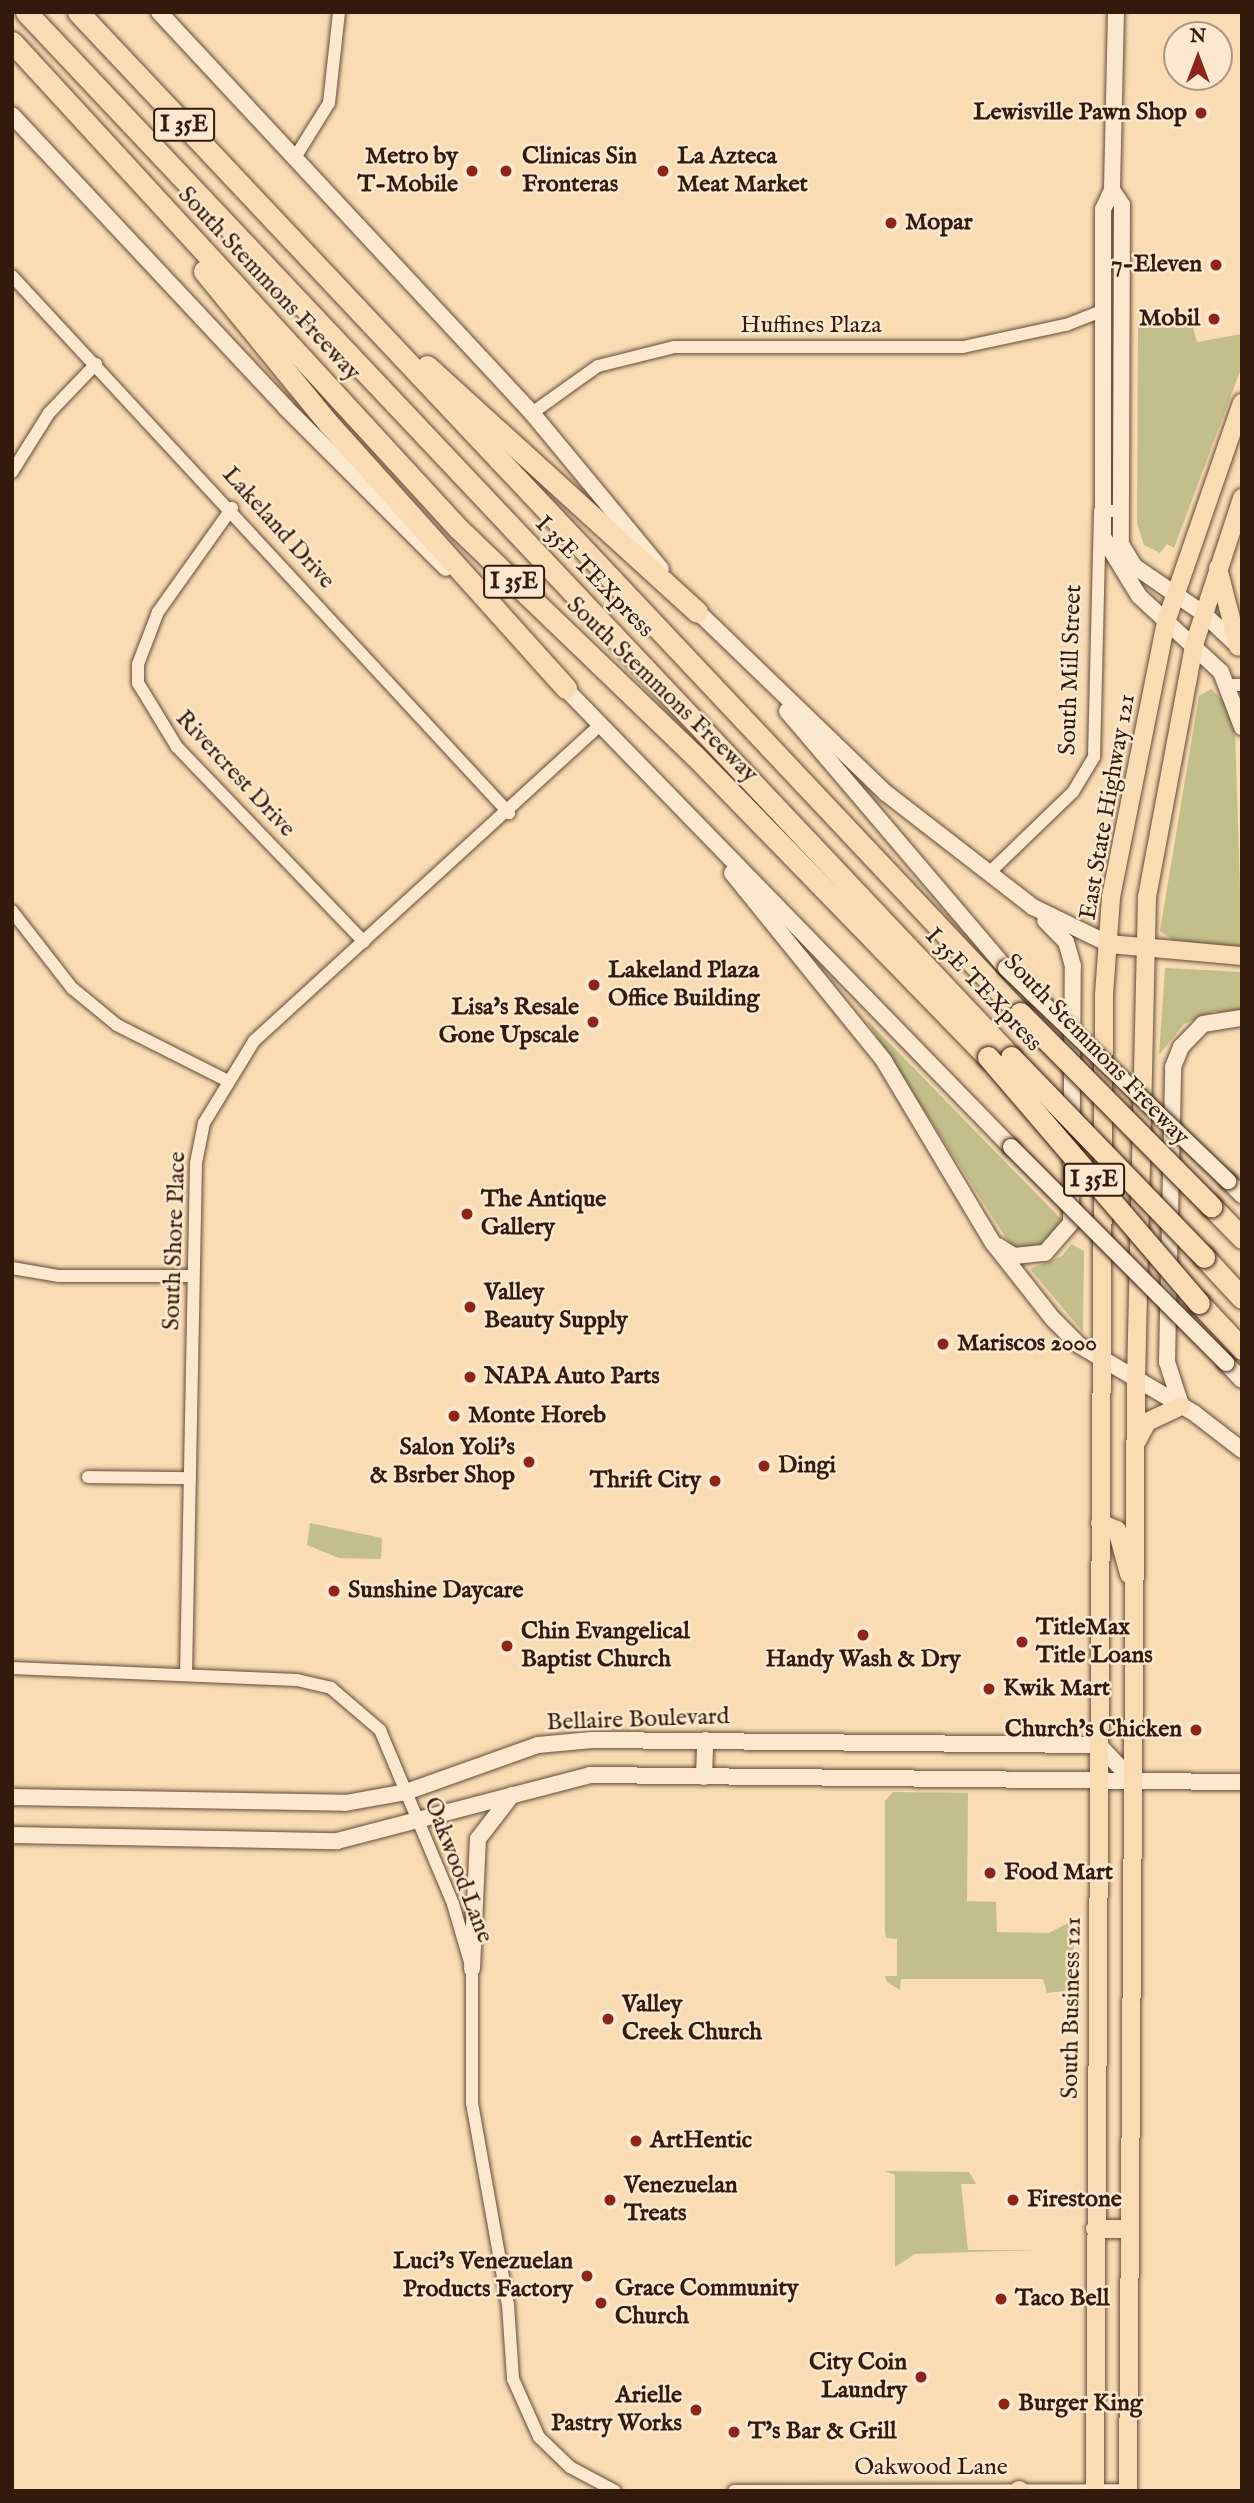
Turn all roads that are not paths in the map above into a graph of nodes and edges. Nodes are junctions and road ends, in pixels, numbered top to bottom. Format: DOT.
graph roads {
  1 [pos="26,12"];
  2 [pos="78,12"];
  3 [pos="159,12"];
  4 [pos="339,12"];
  5 [pos="1116,12"];
  6 [pos="12,42"];
  7 [pos="56,91"];
  8 [pos="12,115"];
  9 [pos="296,156"];
  10 [pos="1112,190"];
  11 [pos="290,238"];
  12 [pos="12,276"];
  13 [pos="1122,308"];
  14 [pos="1104,310"];
  15 [pos="96,364"];
  16 [pos="1242,403"];
  17 [pos="532,413"];
  18 [pos="455,470"];
  19 [pos="12,472"];
  20 [pos="1242,498"];
  21 [pos="232,508"];
  22 [pos="1120,510"];
  23 [pos="1100,511"];
  24 [pos="1219,568"];
  25 [pos="1176,593"];
  26 [pos="697,612"];
  27 [pos="1205,614"];
  28 [pos="1166,622"];
  29 [pos="1194,645"];
  30 [pos="1240,649"];
  31 [pos="745,660"];
  32 [pos="1234,685"];
  33 [pos="566,688"];
  34 [pos="601,724"];
  35 [pos="1242,727"];
  36 [pos="695,756"];
  37 [pos="684,810"];
  38 [pos="509,813"];
  39 [pos="989,873"];
  40 [pos="1032,906"];
  41 [pos="12,911"];
  42 [pos="364,942"];
  43 [pos="1109,944"];
  44 [pos="1146,951"];
  45 [pos="1241,955"];
  46 [pos="1242,1018"];
  47 [pos="226,1080"];
  48 [pos="1242,1195"];
  49 [pos="1242,1238"];
  50 [pos="993,1243"];
  51 [pos="12,1268"];
  52 [pos="193,1276"];
  53 [pos="1242,1298"];
  54 [pos="1234,1356"];
  55 [pos="1101,1359"];
  56 [pos="1242,1380"];
  57 [pos="1136,1381"];
  58 [pos="1182,1406"];
  59 [pos="1135,1444"];
  60 [pos="1242,1450"];
  61 [pos="88,1477"];
  62 [pos="190,1478"];
  63 [pos="1100,1523"];
  64 [pos="1135,1594"];
  65 [pos="12,1668"];
  66 [pos="186,1675"];
  67 [pos="705,1740"];
  68 [pos="1099,1745"];
  69 [pos="704,1777"];
  70 [pos="1099,1780"];
  71 [pos="1133,1780"];
  72 [pos="1242,1782"];
  73 [pos="516,1791"];
  74 [pos="406,1792"];
  75 [pos="12,1797"];
  76 [pos="418,1824"];
  77 [pos="12,1835"];
  78 [pos="472,1969"];
  79 [pos="1095,2228"];
  80 [pos="1128,2229"];
  81 [pos="1096,2266"];
  82 [pos="1127,2267"];
  83 [pos="1020,2490"];
  84 [pos="615,2491"];
  85 [pos="733,2491"];
  86 [pos="1095,2491"];
  87 [pos="1128,2491"];
  1 -- 18 [label="highway, I 35E TEXpress"];
  2 -- 11 [label="highway, South Stemmons Freeway / I 35E"];
  3 -- 9 [label="main road, South Stemmons Freeway"];
  4 -- 9 [label="street"];
  5 -- 10 [label="main road, South Mill Street"];
  6 -- 7 [label="highway, South Stemmons Freeway / I 35E"];
  7 -- 33 [label="highway"];
  7 -- 36 [label="highway, South Stemmons Freeway / I 35E"];
  8 -- 33 [label="main road, South Stemmons Freeway"];
  9 -- 17 [label="main road, South Stemmons Freeway"];
  10 -- 13 [label="main road, South Mill Street"];
  10 -- 14 [label="main road, South Mill Street"];
  11 -- 26 [label="highway"];
  11 -- 49 [label="highway, South Stemmons Freeway / I 35E, bridge"];
  12 -- 15 [label="street, Lakeland Drive"];
  13 -- 14 [label="main road"];
  13 -- 22 [label="main road, South Mill Street"];
  14 -- 17 [label="street, Huffines Plaza"];
  14 -- 23 [label="main road, South Mill Street"];
  15 -- 19 [label="street"];
  15 -- 21 [label="street, Lakeland Drive"];
  16 -- 25 [label="main road, East State Highway 121"];
  17 -- 26 [label="main road, South Stemmons Freeway"];
  18 -- 36 [label="highway"];
  18 -- 53 [label="highway, I 35E TEXpress, bridge"];
  20 -- 24 [label="main road"];
  21 -- 38 [label="street, Lakeland Drive"];
  21 -- 42 [label="street, Rivercrest Drive"];
  22 -- 23 [label="street"];
  22 -- 25 [label="main road, South Mill Street"];
  23 -- 28 [label="main road, South Mill Street"];
  23 -- 39 [label="street, South Mill Street"];
  24 -- 27 [label="main road"];
  24 -- 30 [label="main road"];
  25 -- 27 [label="main road, South Mill Street"];
  25 -- 28 [label="main road, East State Highway 121"];
  26 -- 31 [label="main road, South Stemmons Freeway"];
  27 -- 29 [label="main road"];
  27 -- 30 [label="main road, South Mill Street"];
  28 -- 29 [label="main road, South Mill Street"];
  28 -- 43 [label="main road, East State Highway 121"];
  29 -- 32 [label="main road, South Mill Street"];
  29 -- 44 [label="main road"];
  31 -- 39 [label="main road, South Stemmons Freeway"];
  31 -- 48 [label="main road, South Stemmons Freeway, bridge"];
  32 -- 35 [label="main road, South Mill Street"];
  33 -- 34 [label="main road, South Stemmons Freeway"];
  34 -- 37 [label="main road, South Stemmons Freeway"];
  34 -- 38 [label="street, South Shore Place"];
  36 -- 54 [label="highway, South Stemmons Freeway / I 35E, bridge"];
  37 -- 50 [label="main road, South Stemmons Freeway"];
  37 -- 54 [label="main road, South Stemmons Freeway, bridge"];
  38 -- 42 [label="street, South Shore Place"];
  39 -- 40 [label="main road, South Stemmons Freeway"];
  40 -- 43 [label="main road, South Stemmons Freeway"];
  40 -- 50 [label="main road"];
  41 -- 47 [label="street"];
  42 -- 47 [label="street, South Shore Place"];
  43 -- 44 [label="main road"];
  43 -- 55 [label="main road, East State Highway 121"];
  44 -- 45 [label="main road"];
  44 -- 57 [label="main road"];
  46 -- 58 [label="main road"];
  47 -- 52 [label="street, South Shore Place"];
  50 -- 55 [label="main road, South Stemmons Freeway"];
  51 -- 52 [label="street"];
  52 -- 62 [label="street, South Shore Place"];
  54 -- 56 [label="main road, South Stemmons Freeway"];
  55 -- 57 [label="main road, South Stemmons Freeway"];
  55 -- 63 [label="main road, South Business 121"];
  57 -- 58 [label="main road, South Stemmons Freeway"];
  57 -- 59 [label="main road"];
  58 -- 59 [label="main road"];
  58 -- 60 [label="main road, South Stemmons Freeway"];
  59 -- 64 [label="main road"];
  61 -- 62 [label="street"];
  62 -- 66 [label="street, South Shore Place"];
  63 -- 64 [label="main road"];
  63 -- 68 [label="main road, South Business 121"];
  64 -- 71 [label="main road"];
  65 -- 66 [label="street, Oakwood Lane"];
  66 -- 74 [label="street, Oakwood Lane"];
  67 -- 68 [label="main road, Bellaire Boulevard"];
  67 -- 69 [label="main road"];
  67 -- 74 [label="main road, Bellaire Boulevard"];
  68 -- 70 [label="main road, South Business 121"];
  68 -- 71 [label="main road"];
  69 -- 70 [label="main road"];
  69 -- 73 [label="main road"];
  70 -- 71 [label="main road"];
  70 -- 79 [label="main road, South Business 121"];
  71 -- 72 [label="main road"];
  71 -- 80 [label="main road"];
  73 -- 76 [label="main road"];
  73 -- 78 [label="main road"];
  74 -- 75 [label="main road, Bellaire Boulevard"];
  74 -- 76 [label="street, Oakwood Lane"];
  76 -- 77 [label="main road"];
  76 -- 78 [label="street, Oakwood Lane"];
  78 -- 84 [label="street, Oakwood Lane"];
  79 -- 80 [label="main road"];
  79 -- 81 [label="main road, South Business 121"];
  80 -- 82 [label="main road"];
  81 -- 82 [label="main road"];
  81 -- 86 [label="main road, South Business 121"];
  82 -- 87 [label="main road"];
  83 -- 85 [label="street, Oakwood Lane"];
  83 -- 86 [label="street, Oakwood Lane"];
  86 -- 87 [label="street, Oakwood Lane"];
}
